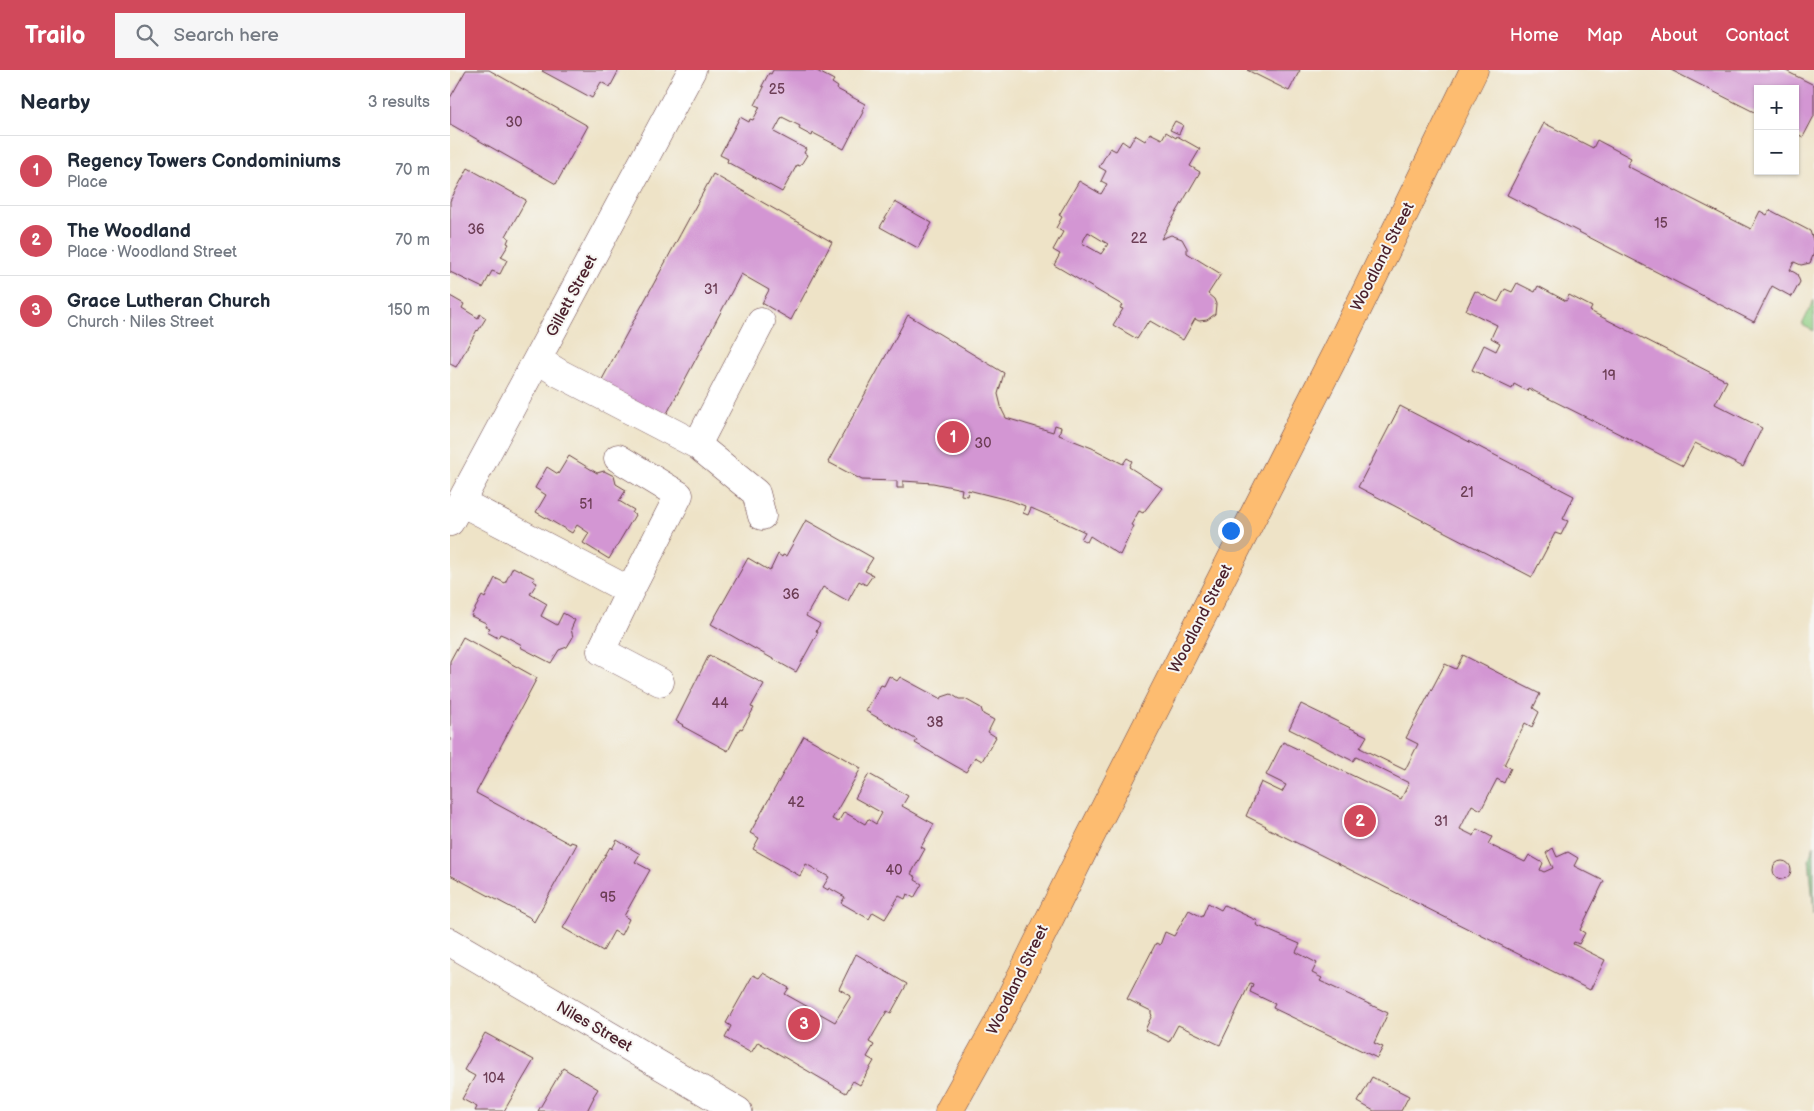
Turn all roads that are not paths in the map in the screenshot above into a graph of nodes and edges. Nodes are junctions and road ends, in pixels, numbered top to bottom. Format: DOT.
graph roads {
  1 [pos="692,70"];
  2 [pos="1474,70"];
  3 [pos="760,322"];
  4 [pos="538,360"];
  5 [pos="698,445"];
  6 [pos="618,458"];
  7 [pos="456,512"];
  8 [pos="762,516"];
  9 [pos="630,591"];
  10 [pos="660,682"];
  11 [pos="450,942"];
  12 [pos="738,1111"];
  13 [pos="949,1111"];
  1 -- 4 [label="street, Gillett Street"];
  2 -- 13 [label="main road, Woodland Street"];
  3 -- 5 [label="street"];
  4 -- 5 [label="street"];
  4 -- 7 [label="street, Gillett Street"];
  5 -- 8 [label="street"];
  6 -- 9 [label="street"];
  7 -- 9 [label="street"];
  9 -- 10 [label="street"];
  11 -- 12 [label="street, Niles Street"];
}
